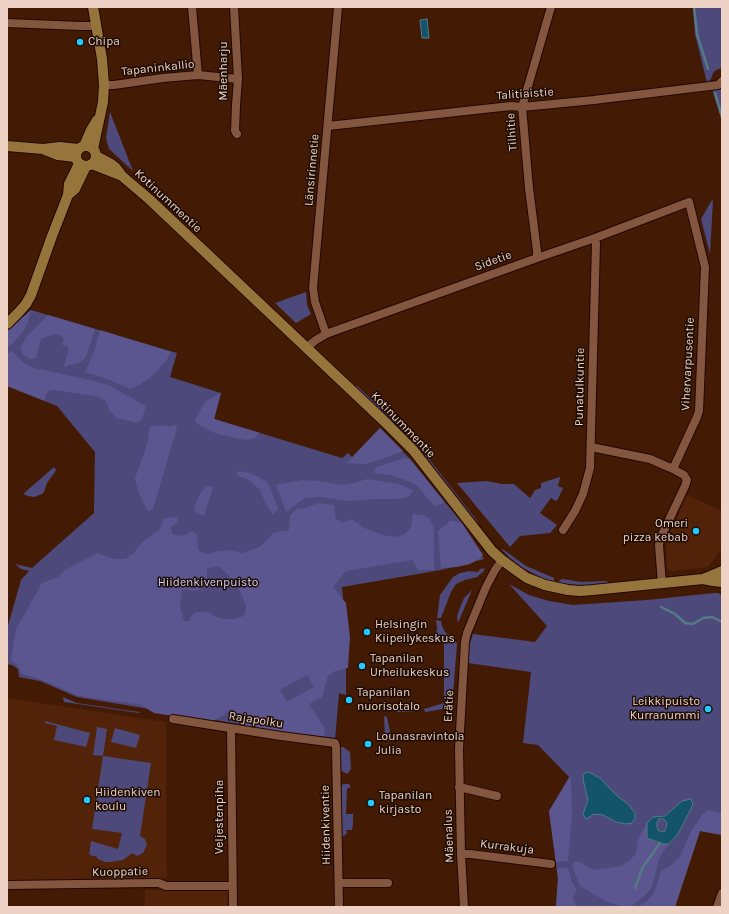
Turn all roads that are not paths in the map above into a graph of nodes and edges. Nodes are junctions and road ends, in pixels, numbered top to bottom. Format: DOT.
graph roads {
  1 [pos="94,7"];
  2 [pos="192,7"];
  3 [pos="234,7"];
  4 [pos="338,7"];
  5 [pos="551,7"];
  6 [pos="7,23"];
  7 [pos="96,26"];
  8 [pos="198,75"];
  9 [pos="238,79"];
  10 [pos="722,81"];
  11 [pos="104,85"];
  12 [pos="522,108"];
  13 [pos="328,126"];
  14 [pos="237,134"];
  15 [pos="7,146"];
  16 [pos="86,156"];
  17 [pos="689,202"];
  18 [pos="595,238"];
  19 [pos="537,258"];
  20 [pos="7,324"];
  21 [pos="326,334"];
  22 [pos="307,347"];
  23 [pos="591,447"];
  24 [pos="673,469"];
  25 [pos="563,530"];
  26 [pos="502,560"];
  27 [pos="722,570"];
  28 [pos="703,579"];
  29 [pos="722,582"];
  30 [pos="662,584"];
  31 [pos="173,719"];
  32 [pos="231,728"];
  33 [pos="335,743"];
  34 [pos="459,765"];
  35 [pos="459,787"];
  36 [pos="497,796"];
  37 [pos="461,854"];
  38 [pos="551,864"];
  39 [pos="339,883"];
  40 [pos="388,883"];
  41 [pos="7,885"];
  42 [pos="232,886"];
  43 [pos="722,893"];
  44 [pos="233,907"];
  45 [pos="339,907"];
  46 [pos="464,907"];
  47 [pos="717,907"];
  1 -- 7 [label="main road"];
  2 -- 8 [label="street"];
  3 -- 9 [label="street, Mäenharju"];
  4 -- 13 [label="street, Länsirinnetie"];
  5 -- 12 [label="street, Tilhitie"];
  6 -- 7 [label="street"];
  7 -- 11 [label="main road"];
  8 -- 9 [label="street, Tapaninkallio"];
  8 -- 11 [label="street, Tapaninkallio"];
  9 -- 14 [label="street, Mäenharju"];
  10 -- 12 [label="street, Talitiaistie"];
  11 -- 16 [label="main road"];
  12 -- 13 [label="street, Talitiaistie"];
  12 -- 19 [label="street, Tilhitie"];
  13 -- 21 [label="street, Länsirinnetie"];
  15 -- 16 [label="main road, Kotinummentie"];
  16 -- 20 [label="main road"];
  16 -- 22 [label="main road, Kotinummentie"];
  17 -- 18 [label="street, Sidetie"];
  17 -- 24 [label="street, Vihervarpusentie"];
  18 -- 19 [label="street, Sidetie"];
  18 -- 23 [label="street, Punatulkuntie"];
  19 -- 21 [label="street, Sidetie"];
  21 -- 22 [label="street, Sidetie"];
  22 -- 26 [label="main road, Kotinummentie"];
  23 -- 24 [label="street"];
  23 -- 25 [label="street, Punatulkuntie"];
  24 -- 30 [label="street"];
  26 -- 30 [label="main road, Kotinummentie"];
  26 -- 34 [label="street, Erätie"];
  27 -- 28 [label="main road, Kotinummentie"];
  28 -- 29 [label="main road, Kotinummentie"];
  28 -- 30 [label="main road, Kotinummentie"];
  31 -- 32 [label="street, Rajapolku"];
  32 -- 33 [label="street, Rajapolku"];
  32 -- 42 [label="street, Veljestenpiha"];
  33 -- 39 [label="street, Hiidenkiventie"];
  34 -- 35 [label="street, Mäenalus"];
  35 -- 36 [label="street"];
  35 -- 37 [label="street, Mäenalus"];
  37 -- 38 [label="street, Kurrakuja"];
  37 -- 46 [label="street, Mäenalus"];
  39 -- 40 [label="street"];
  39 -- 45 [label="street, Hiidenkiventie"];
  41 -- 42 [label="street, Kuoppatie"];
  42 -- 44 [label="street, Veljestenpiha"];
  43 -- 47 [label="street"];
}
